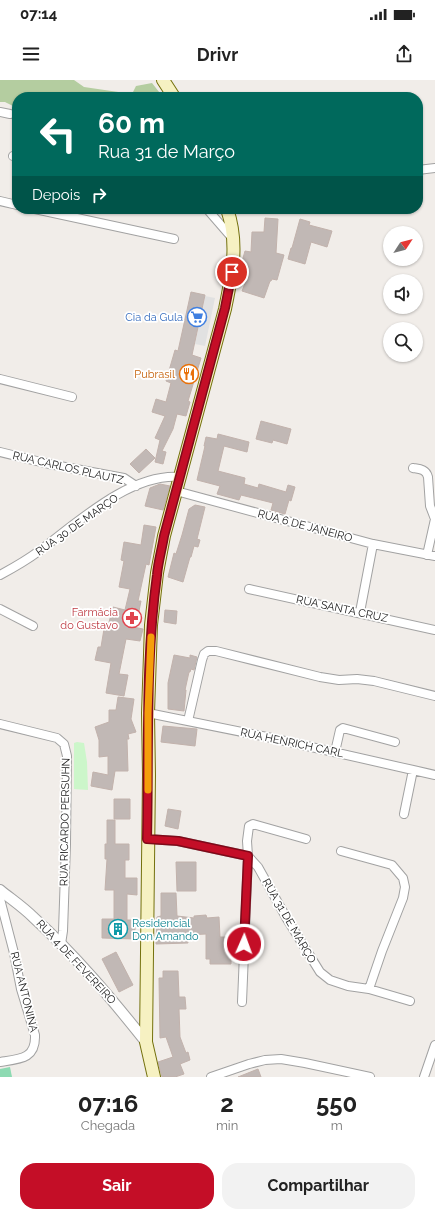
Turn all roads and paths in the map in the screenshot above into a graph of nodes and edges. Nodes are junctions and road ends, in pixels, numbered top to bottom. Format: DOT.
graph roads {
  1 [pos="163,80"];
  2 [pos="171,92"];
  3 [pos="0,112"];
  4 [pos="10,114"];
  5 [pos="435,168"];
  6 [pos="423,169"];
  7 [pos="0,201"];
  8 [pos="12,204"];
  9 [pos="58,214"];
  10 [pos="211,214"];
  11 [pos="228,214"];
  12 [pos="174,239"];
  13 [pos="234,240"];
  14 [pos="0,379"];
  15 [pos="72,397"];
  16 [pos="0,452"];
  17 [pos="413,468"];
  18 [pos="180,477"];
  19 [pos="136,486"];
  20 [pos="176,491"];
  21 [pos="373,544"];
  22 [pos="431,555"];
  23 [pos="0,575"];
  24 [pos="249,589"];
  25 [pos="0,609"];
  26 [pos="360,612"];
  27 [pos="33,626"];
  28 [pos="435,630"];
  29 [pos="435,696"];
  30 [pos="148,713"];
  31 [pos="188,721"];
  32 [pos="0,724"];
  33 [pos="395,742"];
  34 [pos="335,752"];
  35 [pos="413,770"];
  36 [pos="435,774"];
  37 [pos="404,814"];
  38 [pos="147,839"];
  39 [pos="306,839"];
  40 [pos="341,851"];
  41 [pos="248,856"];
  42 [pos="0,890"];
  43 [pos="0,899"];
  44 [pos="61,944"];
  45 [pos="369,989"];
  46 [pos="410,1001"];
  47 [pos="242,1002"];
  48 [pos="146,1042"];
  49 [pos="435,1045"];
  50 [pos="0,1062"];
  51 [pos="154,1077"];
  52 [pos="211,1077"];
  53 [pos="370,1077"];
  54 [pos="424,1077"];
  1 -- 2 [label="main road"];
  3 -- 4 [label="street"];
  5 -- 6 [label="street"];
  7 -- 8 [label="street"];
  9 -- 12 [label="street"];
  10 -- 13 [label="street"];
  11 -- 13 [label="main road"];
  13 -- 18 [label="main road"];
  14 -- 15 [label="street"];
  16 -- 19 [label="street, RUA CARLOS PLAUTZ"];
  17 -- 22 [label="street"];
  18 -- 19 [label="street, RUA 30 DE MARÇO"];
  18 -- 20 [label="main road"];
  19 -- 23 [label="street, RUA 30 DE MARÇO"];
  20 -- 21 [label="street, RUA 6 DE JANEIRO"];
  20 -- 30 [label="main road"];
  21 -- 22 [label="street, RUA 6 DE JANEIRO"];
  21 -- 26 [label="street"];
  24 -- 26 [label="street, RUA SANTA CRUZ"];
  25 -- 27 [label="street"];
  26 -- 28 [label="street, RUA SANTA CRUZ"];
  29 -- 31 [label="street"];
  30 -- 31 [label="street, RUA HENRICH CARL"];
  30 -- 38 [label="main road"];
  31 -- 34 [label="street, RUA HENRICH CARL"];
  32 -- 44 [label="street, RUA RICARDO PERSUHN"];
  33 -- 34 [label="street"];
  34 -- 35 [label="street, RUA HENRICH CARL"];
  35 -- 36 [label="street, RUA HENRICH CARL"];
  35 -- 37 [label="street"];
  38 -- 41 [label="street"];
  38 -- 48 [label="main road"];
  39 -- 41 [label="street"];
  40 -- 45 [label="street"];
  41 -- 45 [label="street, RUA 31 DE MARÇO"];
  41 -- 47 [label="street"];
  42 -- 44 [label="street, RUA 4 DE FEVEREIRO"];
  43 -- 50 [label="street, RUA ANTONINA"];
  44 -- 48 [label="street, RUA 4 DE FEVEREIRO"];
  45 -- 46 [label="street, RUA 31 DE MARÇO"];
  48 -- 51 [label="main road"];
  49 -- 54 [label="street"];
  52 -- 53 [label="street"];
}
